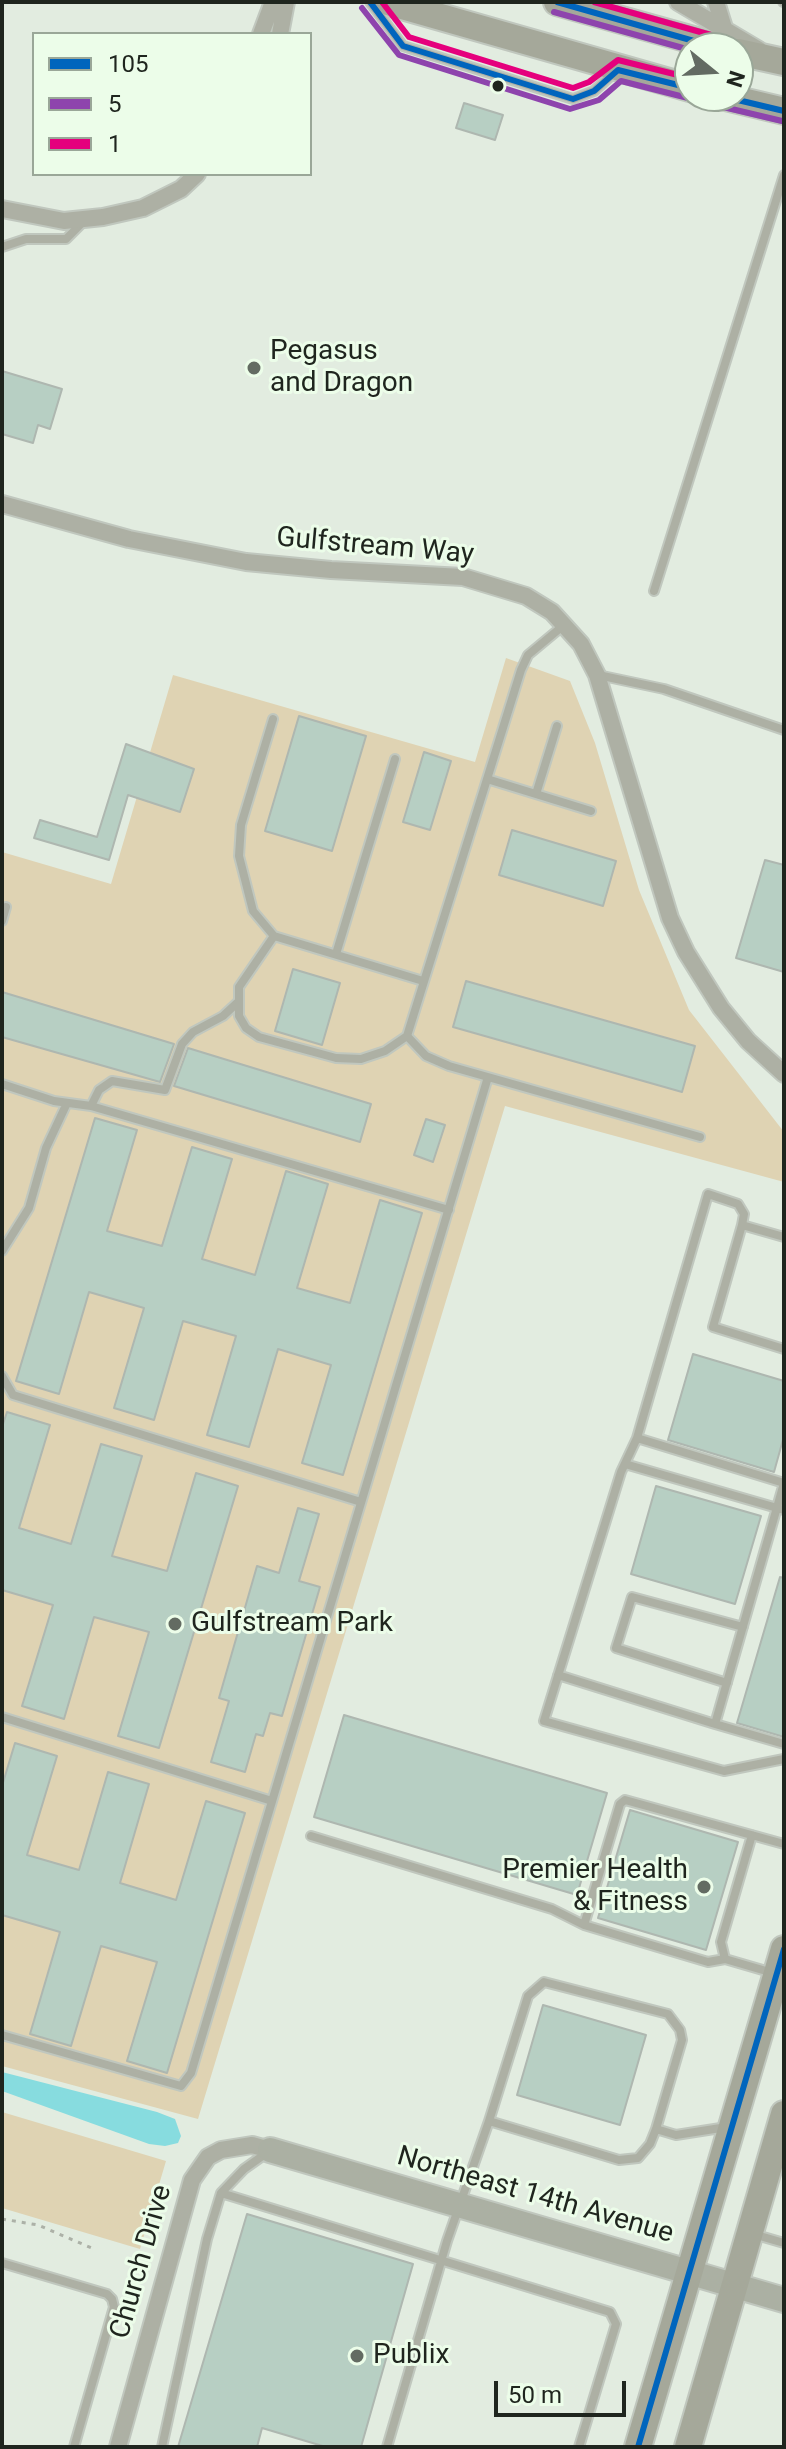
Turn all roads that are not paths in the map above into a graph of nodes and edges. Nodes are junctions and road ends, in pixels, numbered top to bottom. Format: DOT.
graph roads {
  1 [pos="273,2"];
  2 [pos="286,2"];
  3 [pos="370,2"];
  4 [pos="388,2"];
  5 [pos="678,2"];
  6 [pos="716,2"];
  7 [pos="564,3"];
  8 [pos="262,32"];
  9 [pos="280,32"];
  10 [pos="683,32"];
  11 [pos="715,32"];
  12 [pos="725,32"];
  13 [pos="754,52"];
  14 [pos="781,62"];
  15 [pos="618,70"];
  16 [pos="674,84"];
  17 [pos="754,104"];
  18 [pos="784,111"];
  19 [pos="784,175"];
  20 [pos="195,176"];
  21 [pos="2,209"];
  22 [pos="86,219"];
  23 [pos="2,247"];
  24 [pos="2,504"];
  25 [pos="654,591"];
  26 [pos="565,624"];
  27 [pos="597,675"];
  28 [pos="273,719"];
  29 [pos="557,726"];
  30 [pos="784,730"];
  31 [pos="395,759"];
  32 [pos="487,779"];
  33 [pos="536,794"];
  34 [pos="591,811"];
  35 [pos="6,907"];
  36 [pos="2,921"];
  37 [pos="274,936"];
  38 [pos="336,954"];
  39 [pos="423,981"];
  40 [pos="237,1003"];
  41 [pos="407,1036"];
  42 [pos="784,1074"];
  43 [pos="488,1077"];
  44 [pos="2,1084"];
  45 [pos="67,1103"];
  46 [pos="91,1106"];
  47 [pos="700,1137"];
  48 [pos="449,1210"];
  49 [pos="742,1225"];
  50 [pos="784,1237"];
  51 [pos="2,1251"];
  52 [pos="784,1349"];
  53 [pos="2,1376"];
  54 [pos="637,1438"];
  55 [pos="625,1464"];
  56 [pos="784,1483"];
  57 [pos="361,1502"];
  58 [pos="781,1510"];
  59 [pos="743,1627"];
  60 [pos="558,1675"];
  61 [pos="727,1683"];
  62 [pos="2,1717"];
  63 [pos="715,1724"];
  64 [pos="784,1744"];
  65 [pos="784,1759"];
  66 [pos="272,1801"];
  67 [pos="752,1835"];
  68 [pos="311,1836"];
  69 [pos="784,1844"];
  70 [pos="584,1925"];
  71 [pos="784,1949"];
  72 [pos="725,1959"];
  73 [pos="776,1974"];
  74 [pos="2,2035"];
  75 [pos="784,2114"];
  76 [pos="489,2121"];
  77 [pos="731,2126"];
  78 [pos="656,2129"];
  79 [pos="270,2150"];
  80 [pos="221,2193"];
  81 [pos="459,2205"];
  82 [pos="749,2233"];
  83 [pos="784,2243"];
  84 [pos="444,2261"];
  85 [pos="2,2263"];
  86 [pos="686,2272"];
  87 [pos="734,2285"];
  88 [pos="784,2300"];
  89 [pos="74,2447"];
  90 [pos="118,2447"];
  91 [pos="162,2447"];
  92 [pos="387,2447"];
  93 [pos="579,2447"];
  94 [pos="638,2447"];
  95 [pos="688,2447"];
  1 -- 8 [label="street"];
  2 -- 9 [label="street"];
  3 -- 15 [label="lane"];
  4 -- 15 [label="main road"];
  5 -- 11 [label="street"];
  6 -- 12 [label="street"];
  7 -- 10 [label="main road"];
  13 -- 14 [label="main road"];
  15 -- 16 [label="main road"];
  17 -- 18 [label="main road"];
  19 -- 25 [label="lane"];
  20 -- 22 [label="street"];
  21 -- 22 [label="street"];
  22 -- 23 [label="lane"];
  24 -- 26 [label="street, Gulfstream Way"];
  26 -- 27 [label="street, Gulfstream Way"];
  26 -- 32 [label="lane"];
  27 -- 30 [label="lane"];
  27 -- 42 [label="street, Gulfstream Way"];
  28 -- 37 [label="lane"];
  29 -- 33 [label="lane"];
  31 -- 38 [label="lane"];
  32 -- 33 [label="lane"];
  32 -- 39 [label="lane"];
  33 -- 34 [label="lane"];
  35 -- 36 [label="lane"];
  37 -- 38 [label="lane"];
  37 -- 40 [label="lane"];
  38 -- 39 [label="lane"];
  39 -- 41 [label="lane"];
  40 -- 41 [label="lane"];
  40 -- 46 [label="lane"];
  41 -- 43 [label="lane"];
  43 -- 47 [label="lane"];
  43 -- 48 [label="lane"];
  44 -- 45 [label="lane"];
  45 -- 46 [label="lane"];
  45 -- 51 [label="lane"];
  46 -- 48 [label="lane"];
  48 -- 57 [label="lane"];
  49 -- 50 [label="lane"];
  49 -- 52 [label="lane"];
  49 -- 54 [label="lane"];
  53 -- 57 [label="lane"];
  54 -- 55 [label="lane"];
  54 -- 56 [label="lane"];
  55 -- 58 [label="lane"];
  55 -- 60 [label="lane"];
  56 -- 58 [label="lane"];
  57 -- 66 [label="lane"];
  58 -- 59 [label="lane"];
  59 -- 61 [label="lane"];
  59 -- 61 [label="lane"];
  60 -- 63 [label="lane"];
  60 -- 65 [label="lane"];
  61 -- 63 [label="lane"];
  62 -- 66 [label="lane"];
  63 -- 64 [label="lane"];
  66 -- 74 [label="lane"];
  67 -- 69 [label="lane"];
  67 -- 70 [label="lane"];
  67 -- 72 [label="lane"];
  68 -- 70 [label="lane"];
  70 -- 72 [label="lane"];
  71 -- 73 [label="main road"];
  72 -- 73 [label="lane"];
  73 -- 77 [label="main road"];
  75 -- 82 [label="main road"];
  76 -- 78 [label="lane"];
  76 -- 78 [label="lane"];
  76 -- 81 [label="lane"];
  77 -- 78 [label="lane"];
  77 -- 86 [label="main road"];
  79 -- 80 [label="lane"];
  79 -- 81 [label="street, Northeast 14th Avenue"];
  79 -- 90 [label="street, Church Drive"];
  80 -- 84 [label="lane"];
  80 -- 91 [label="lane"];
  81 -- 84 [label="lane"];
  81 -- 86 [label="street, Northeast 14th Avenue"];
  82 -- 83 [label="lane"];
  82 -- 87 [label="main road"];
  84 -- 92 [label="lane"];
  84 -- 93 [label="lane"];
  85 -- 89 [label="lane"];
  86 -- 87 [label="street, Northeast 14th Avenue"];
  86 -- 94 [label="main road"];
  87 -- 88 [label="street, Northeast 14th Avenue"];
  87 -- 95 [label="main road"];
}
